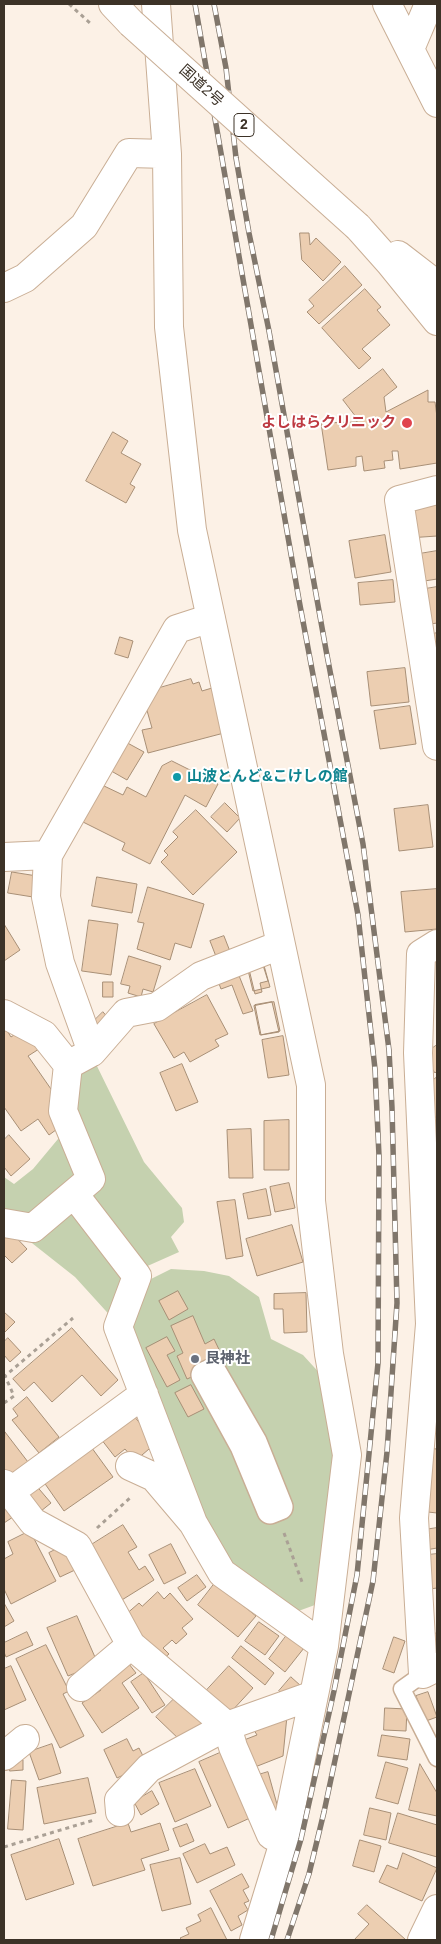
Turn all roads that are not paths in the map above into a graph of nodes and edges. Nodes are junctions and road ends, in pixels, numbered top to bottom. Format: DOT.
graph roads {
  1 [pos="156,4"];
  2 [pos="387,4"];
  3 [pos="429,4"];
  4 [pos="122,13"];
  5 [pos="410,49"];
  6 [pos="437,103"];
  7 [pos="167,154"];
  8 [pos="358,227"];
  9 [pos="437,285"];
  10 [pos="4,288"];
  11 [pos="437,321"];
  12 [pos="437,490"];
  13 [pos="211,618"];
  14 [pos="437,746"];
  15 [pos="48,855"];
  16 [pos="4,857"];
  17 [pos="437,944"];
  18 [pos="280,946"];
  19 [pos="4,1014"];
  20 [pos="92,1052"];
  21 [pos="68,1065"];
  22 [pos="74,1194"];
  23 [pos="4,1224"];
  24 [pos="144,1394"];
  25 [pos="142,1472"];
  26 [pos="7,1488"];
  27 [pos="275,1510"];
  28 [pos="193,1523"];
  29 [pos="131,1644"];
  30 [pos="324,1646"];
  31 [pos="430,1671"];
  32 [pos="81,1687"];
  33 [pos="314,1695"];
  34 [pos="227,1726"];
  35 [pos="25,1740"];
  36 [pos="4,1756"];
  37 [pos="437,1758"];
  38 [pos="120,1812"];
  39 [pos="284,1842"];
  40 [pos="437,1909"];
  41 [pos="254,1940"];
  42 [pos="422,1940"];
  1 -- 7 [label="main road"];
  2 -- 5 [label="main road"];
  3 -- 5 [label="main road"];
  4 -- 8 [label="main road, 国道2号 / 2, bridge"];
  5 -- 6 [label="main road"];
  7 -- 10 [label="main road"];
  7 -- 13 [label="main road"];
  8 -- 9 [label="main road, 国道2号 / 2"];
  8 -- 11 [label="main road, 国道2号 / 2"];
  12 -- 14 [label="main road"];
  13 -- 15 [label="main road"];
  13 -- 18 [label="main road"];
  15 -- 16 [label="main road"];
  15 -- 20 [label="main road"];
  17 -- 31 [label="main road"];
  18 -- 20 [label="main road"];
  18 -- 30 [label="main road"];
  19 -- 21 [label="main road"];
  20 -- 21 [label="main road"];
  21 -- 22 [label="main road"];
  22 -- 23 [label="main road"];
  22 -- 24 [label="main road"];
  24 -- 26 [label="main road"];
  24 -- 28 [label="main road"];
  25 -- 28 [label="main road"];
  26 -- 29 [label="main road"];
  27 -- 27 [label="street"];
  28 -- 30 [label="main road"];
  29 -- 32 [label="main road"];
  29 -- 34 [label="main road"];
  30 -- 33 [label="main road"];
  31 -- 37 [label="lane"];
  33 -- 34 [label="main road"];
  33 -- 39 [label="main road"];
  34 -- 38 [label="main road"];
  34 -- 39 [label="main road"];
  35 -- 36 [label="main road"];
  39 -- 41 [label="main road"];
  40 -- 42 [label="main road"];
}
